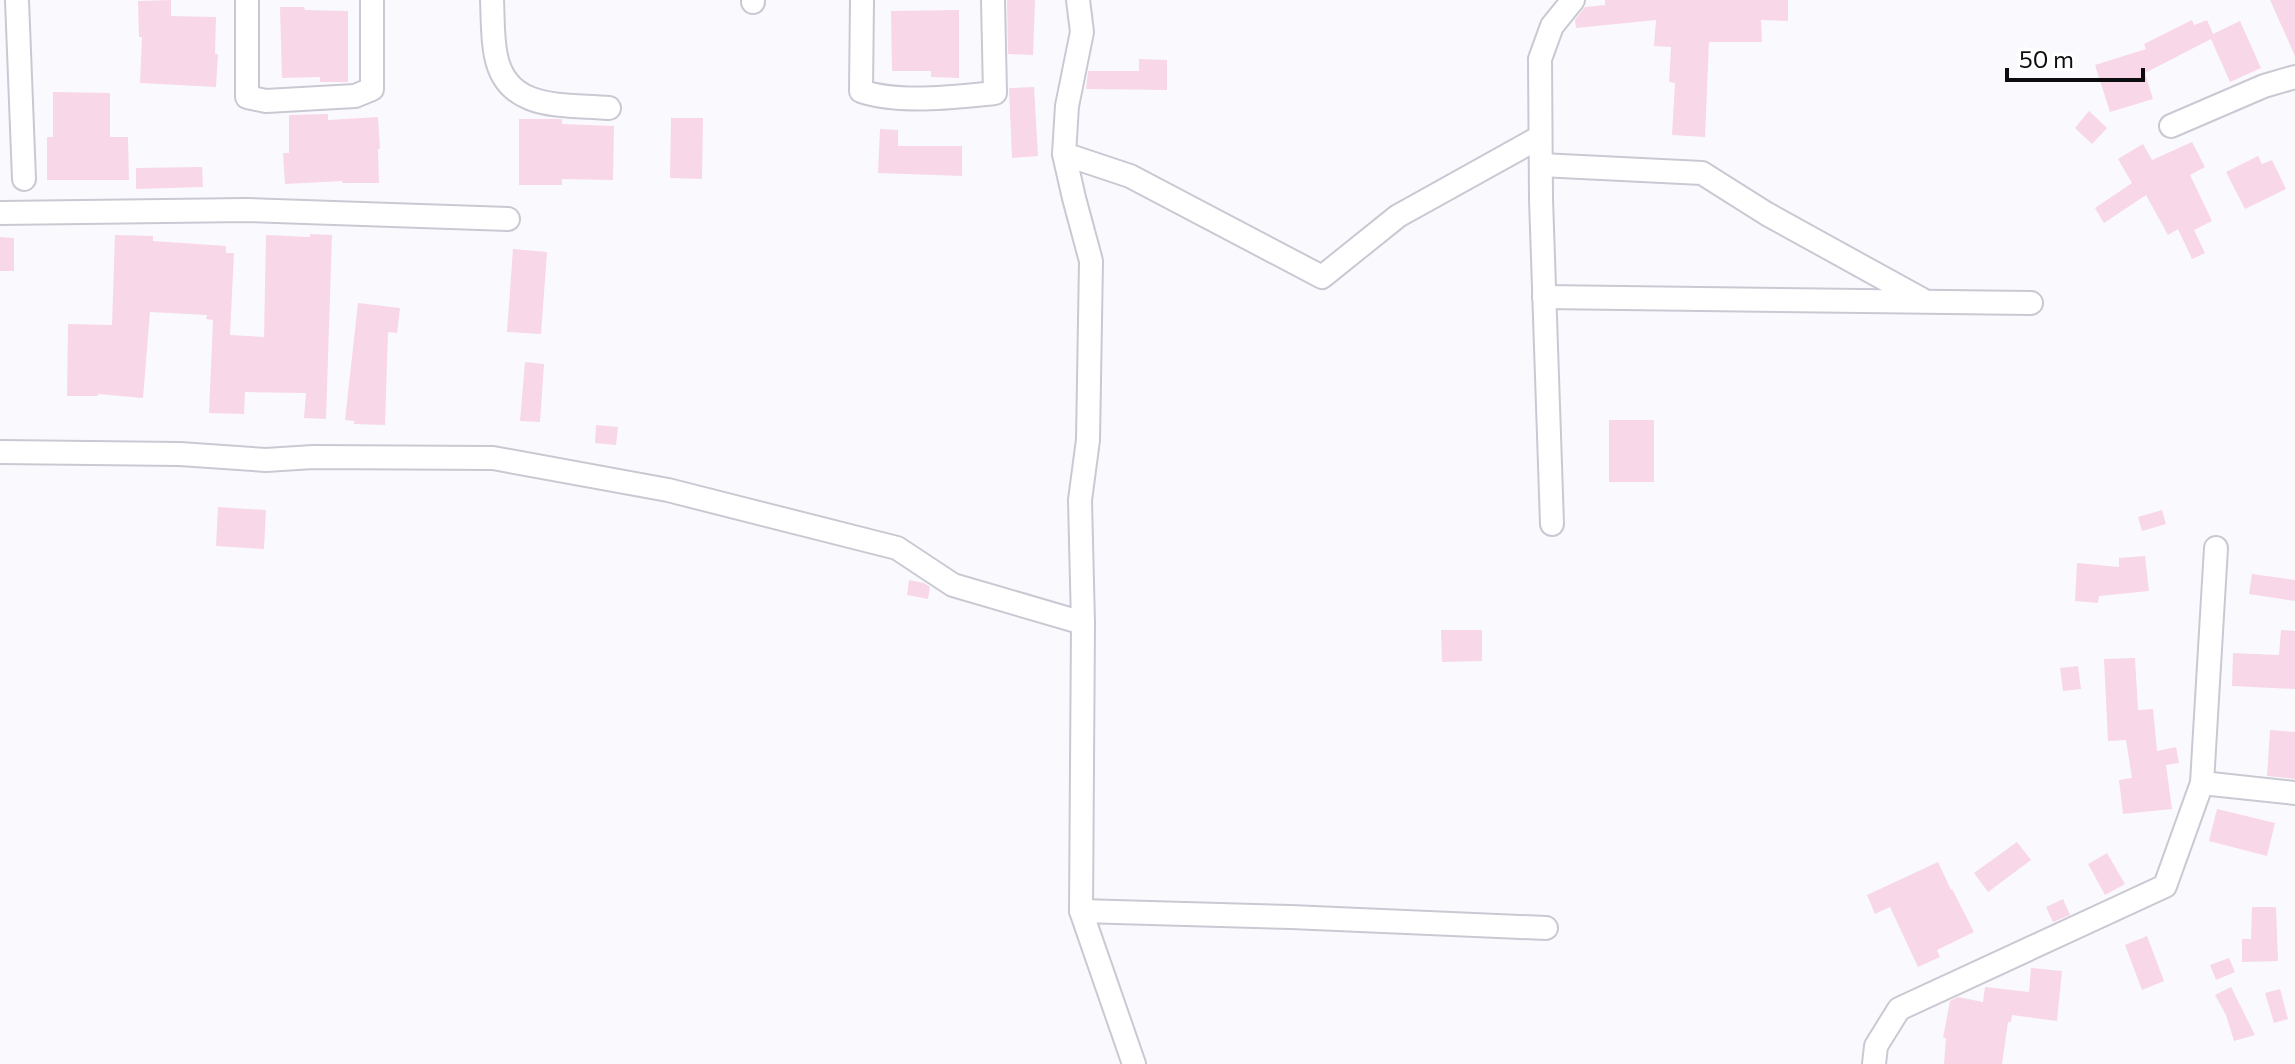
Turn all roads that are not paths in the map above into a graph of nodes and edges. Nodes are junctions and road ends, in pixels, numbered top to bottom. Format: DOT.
graph roads {
  1 [pos="17,0"];
  2 [pos="247,0"];
  3 [pos="372,0"];
  4 [pos="492,0"];
  5 [pos="862,0"];
  6 [pos="993,0"];
  7 [pos="1078,0"];
  8 [pos="1573,0"];
  9 [pos="2295,77"];
  10 [pos="609,108"];
  11 [pos="2171,126"];
  12 [pos="1540,137"];
  13 [pos="1064,154"];
  14 [pos="1541,165"];
  15 [pos="24,179"];
  16 [pos="0,213"];
  17 [pos="508,219"];
  18 [pos="1544,297"];
  19 [pos="1926,302"];
  20 [pos="2031,303"];
  21 [pos="0,452"];
  22 [pos="1552,524"];
  23 [pos="2216,548"];
  24 [pos="1083,623"];
  25 [pos="2202,783"];
  26 [pos="2295,793"];
  27 [pos="1081,911"];
  28 [pos="1546,928"];
  29 [pos="1134,1064"];
  30 [pos="1874,1064"];
  1 -- 15 [label="street"];
  2 -- 3 [label="street"];
  4 -- 10 [label="street"];
  5 -- 6 [label="street"];
  7 -- 13 [label="street"];
  8 -- 12 [label="street"];
  9 -- 11 [label="street"];
  12 -- 13 [label="street"];
  12 -- 14 [label="street"];
  13 -- 24 [label="street"];
  14 -- 18 [label="street"];
  14 -- 19 [label="street"];
  16 -- 17 [label="street"];
  18 -- 19 [label="street"];
  18 -- 22 [label="street"];
  19 -- 20 [label="street"];
  21 -- 24 [label="street"];
  23 -- 25 [label="street"];
  24 -- 27 [label="street"];
  25 -- 26 [label="street"];
  25 -- 30 [label="street"];
  27 -- 28 [label="street"];
  27 -- 29 [label="street"];
}
